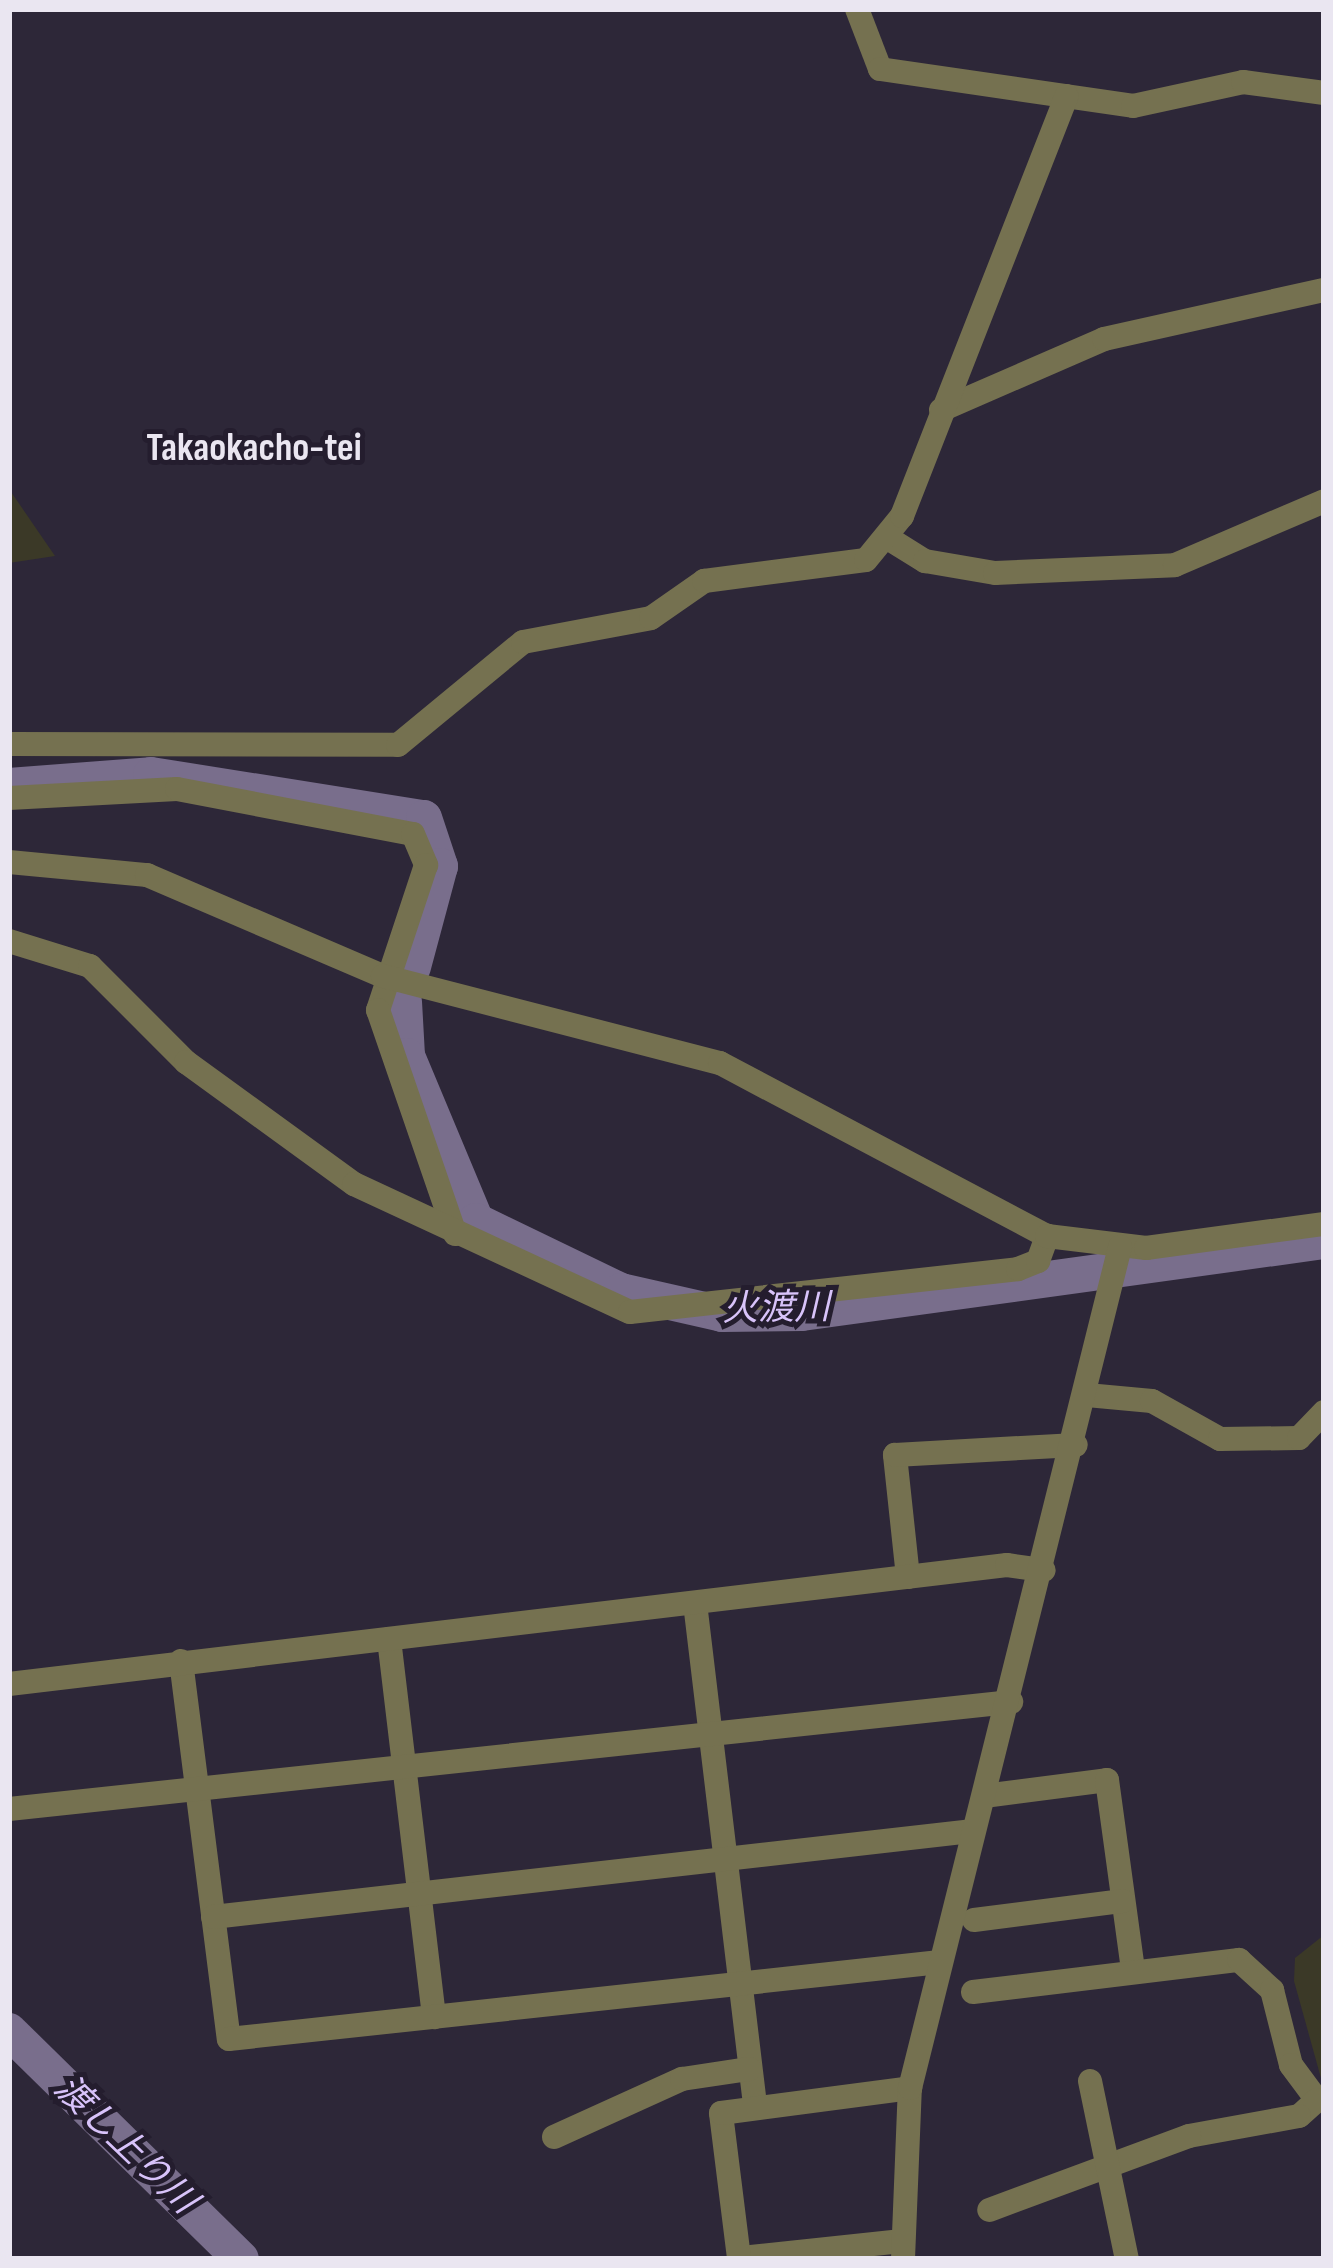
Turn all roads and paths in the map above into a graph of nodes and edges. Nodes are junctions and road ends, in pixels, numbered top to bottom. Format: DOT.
graph roads {
  1 [pos="857,9"];
  2 [pos="1324,93"];
  3 [pos="1066,96"];
  4 [pos="1324,290"];
  5 [pos="941,410"];
  6 [pos="1324,501"];
  7 [pos="891,540"];
  8 [pos="9,744"];
  9 [pos="9,798"];
  10 [pos="9,862"];
  11 [pos="9,941"];
  12 [pos="383,976"];
  13 [pos="1324,1224"];
  14 [pos="455,1234"];
  15 [pos="1047,1236"];
  16 [pos="1117,1263"];
  17 [pos="1087,1395"];
  18 [pos="1324,1412"];
  19 [pos="1076,1445"];
  20 [pos="1044,1570"];
  21 [pos="908,1577"];
  22 [pos="695,1603"];
  23 [pos="389,1639"];
  24 [pos="181,1660"];
  25 [pos="9,1684"];
  26 [pos="1011,1702"];
  27 [pos="707,1730"];
  28 [pos="405,1765"];
  29 [pos="196,1792"];
  30 [pos="983,1796"];
  31 [pos="149,1798"];
  32 [pos="9,1809"];
  33 [pos="9,1822"];
  34 [pos="973,1831"];
  35 [pos="725,1855"];
  36 [pos="420,1891"];
  37 [pos="1123,1901"];
  38 [pos="213,1917"];
  39 [pos="974,1920"];
  40 [pos="940,1962"];
  41 [pos="1132,1971"];
  42 [pos="736,1980"];
  43 [pos="974,1992"];
  44 [pos="434,2017"];
  45 [pos="749,2069"];
  46 [pos="1090,2080"];
  47 [pos="910,2088"];
  48 [pos="755,2105"];
  49 [pos="554,2137"];
  50 [pos="1105,2168"];
  51 [pos="989,2210"];
  52 [pos="902,2250"];
  53 [pos="796,2255"];
  54 [pos="1127,2259"];
  1 -- 3 [label="street"];
  2 -- 3 [label="street"];
  3 -- 5 [label="street"];
  4 -- 5 [label="street"];
  5 -- 7 [label="street"];
  6 -- 7 [label="street"];
  7 -- 8 [label="street"];
  9 -- 12 [label="street"];
  10 -- 12 [label="street"];
  11 -- 14 [label="street"];
  12 -- 14 [label="street"];
  12 -- 15 [label="street"];
  13 -- 16 [label="street"];
  14 -- 15 [label="street"];
  15 -- 16 [label="street"];
  16 -- 17 [label="street"];
  17 -- 18 [label="street"];
  17 -- 19 [label="street"];
  19 -- 20 [label="street"];
  19 -- 21 [label="street"];
  20 -- 21 [label="street"];
  20 -- 26 [label="street"];
  21 -- 22 [label="street"];
  22 -- 23 [label="street"];
  22 -- 27 [label="street"];
  23 -- 24 [label="street"];
  23 -- 28 [label="street"];
  24 -- 25 [label="street"];
  24 -- 29 [label="street"];
  26 -- 27 [label="street"];
  26 -- 30 [label="street"];
  27 -- 28 [label="street"];
  27 -- 35 [label="street"];
  28 -- 29 [label="street"];
  28 -- 36 [label="street"];
  29 -- 31 [label="street"];
  29 -- 38 [label="street"];
  30 -- 34 [label="street"];
  30 -- 37 [label="street"];
  31 -- 32 [label="street"];
  31 -- 33 [label="street"];
  34 -- 35 [label="street"];
  34 -- 40 [label="street"];
  35 -- 36 [label="street"];
  35 -- 42 [label="street"];
  36 -- 38 [label="street"];
  36 -- 44 [label="street"];
  37 -- 39 [label="street"];
  37 -- 41 [label="street"];
  38 -- 44 [label="street"];
  40 -- 42 [label="street"];
  40 -- 47 [label="street"];
  41 -- 43 [label="street"];
  41 -- 50 [label="street"];
  42 -- 44 [label="street"];
  42 -- 45 [label="street"];
  45 -- 48 [label="street"];
  45 -- 49 [label="street"];
  46 -- 50 [label="street"];
  47 -- 48 [label="street"];
  47 -- 52 [label="street"];
  48 -- 53 [label="street"];
  50 -- 51 [label="street"];
  50 -- 54 [label="street"];
  52 -- 53 [label="street"];
}
